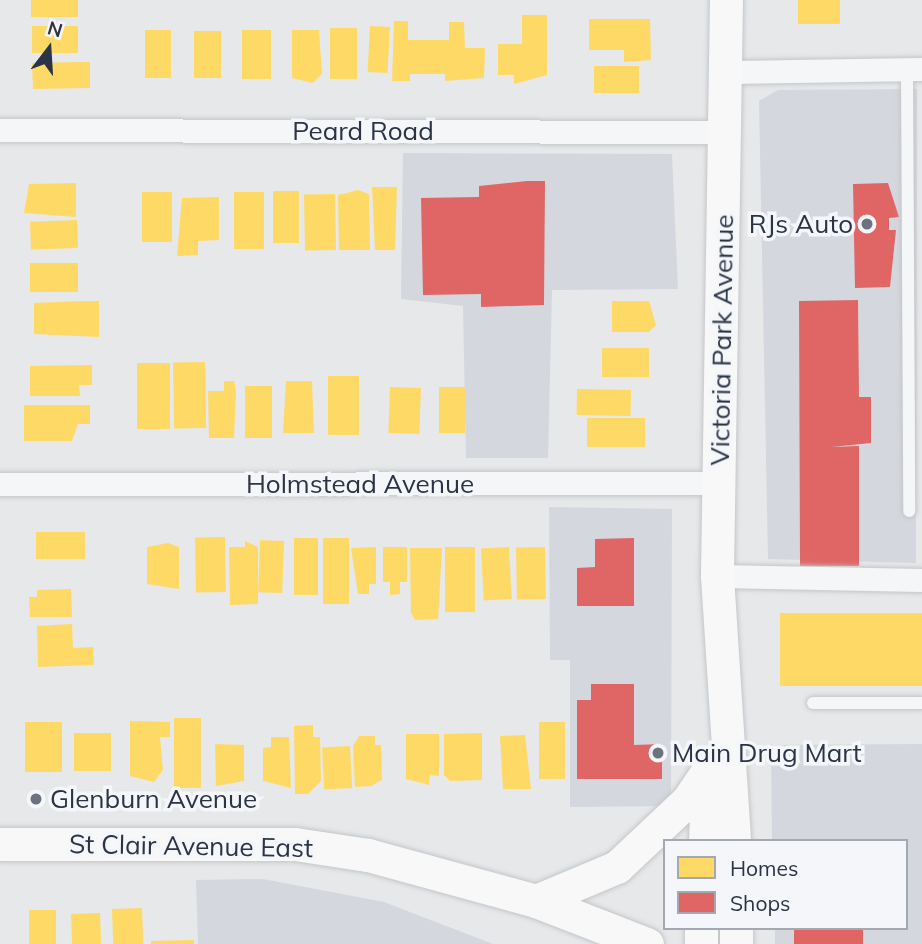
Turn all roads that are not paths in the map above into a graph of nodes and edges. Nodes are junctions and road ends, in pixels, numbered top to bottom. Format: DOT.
graph roads {
  1 [pos="726,0"];
  2 [pos="915,69"];
  3 [pos="728,72"];
  4 [pos="0,130"];
  5 [pos="726,132"];
  6 [pos="720,483"];
  7 [pos="0,484"];
  8 [pos="909,511"];
  9 [pos="717,576"];
  10 [pos="922,580"];
  11 [pos="720,681"];
  12 [pos="813,702"];
  13 [pos="922,703"];
  14 [pos="708,770"];
  15 [pos="705,839"];
  16 [pos="734,839"];
  17 [pos="0,844"];
  18 [pos="502,894"];
  19 [pos="536,901"];
  20 [pos="583,944"];
  21 [pos="646,944"];
  1 -- 3 [label="main road, Victoria Park Avenue"];
  2 -- 3 [label="street"];
  2 -- 8 [label="lane"];
  3 -- 5 [label="main road, Victoria Park Avenue"];
  4 -- 5 [label="street, Peard Road"];
  5 -- 6 [label="main road, Victoria Park Avenue"];
  6 -- 7 [label="street, Holmstead Avenue"];
  6 -- 9 [label="main road, Victoria Park Avenue"];
  9 -- 10 [label="street"];
  9 -- 11 [label="main road, Victoria Park Avenue"];
  11 -- 14 [label="main road, Victoria Park Avenue"];
  11 -- 16 [label="main road, Victoria Park Avenue"];
  12 -- 13 [label="lane"];
  14 -- 15 [label="main road, Victoria Park Avenue"];
  14 -- 19 [label="main road"];
  17 -- 18 [label="main road, St Clair Avenue East"];
  18 -- 19 [label="main road, St Clair Avenue East"];
  18 -- 20 [label="main road, St Clair Avenue East"];
  19 -- 21 [label="main road, St Clair Avenue East"];
}
